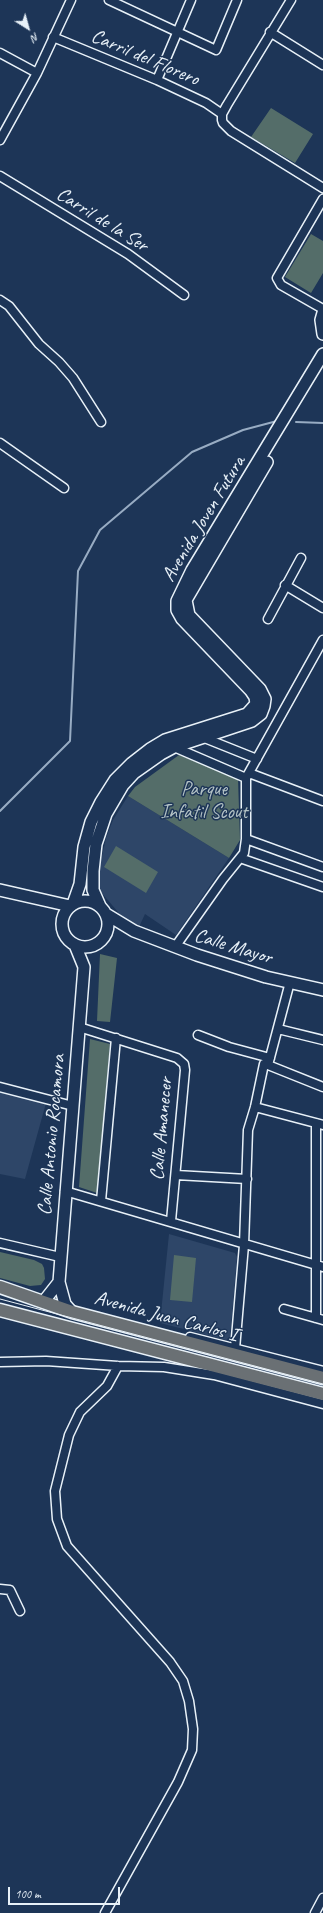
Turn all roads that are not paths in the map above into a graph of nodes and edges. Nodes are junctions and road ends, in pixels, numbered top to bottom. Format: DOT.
graph roads {
  1 [pos="71,0"];
  2 [pos="109,0"];
  3 [pos="191,0"];
  4 [pos="237,0"];
  5 [pos="290,0"];
  6 [pos="121,2"];
  7 [pos="178,32"];
  8 [pos="270,32"];
  9 [pos="53,37"];
  10 [pos="0,53"];
  11 [pos="323,65"];
  12 [pos="37,73"];
  13 [pos="157,80"];
  14 [pos="222,117"];
  15 [pos="1,135"];
  16 [pos="0,176"];
  17 [pos="323,188"];
  18 [pos="323,199"];
  19 [pos="184,295"];
  20 [pos="0,300"];
  21 [pos="323,309"];
  22 [pos="323,313"];
  23 [pos="323,334"];
  24 [pos="323,354"];
  25 [pos="323,369"];
  26 [pos="101,422"];
  27 [pos="0,443"];
  28 [pos="64,488"];
  29 [pos="301,558"];
  30 [pos="285,585"];
  31 [pos="323,608"];
  32 [pos="268,619"];
  33 [pos="323,640"];
  34 [pos="202,737"];
  35 [pos="174,747"];
  36 [pos="257,759"];
  37 [pos="247,776"];
  38 [pos="323,801"];
  39 [pos="246,839"];
  40 [pos="240,858"];
  41 [pos="323,867"];
  42 [pos="323,887"];
  43 [pos="0,890"];
  44 [pos="46,900"];
  45 [pos="72,905"];
  46 [pos="103,910"];
  47 [pos="63,917"];
  48 [pos="134,931"];
  49 [pos="106,933"];
  50 [pos="96,944"];
  51 [pos="75,945"];
  52 [pos="175,947"];
  53 [pos="84,967"];
  54 [pos="290,982"];
  55 [pos="323,990"];
  56 [pos="79,1027"];
  57 [pos="278,1029"];
  58 [pos="198,1035"];
  59 [pos="116,1038"];
  60 [pos="323,1040"];
  61 [pos="269,1062"];
  62 [pos="0,1087"];
  63 [pos="323,1087"];
  64 [pos="73,1106"];
  65 [pos="255,1107"];
  66 [pos="320,1124"];
  67 [pos="176,1175"];
  68 [pos="247,1179"];
  69 [pos="65,1191"];
  70 [pos="101,1201"];
  71 [pos="171,1221"];
  72 [pos="0,1243"];
  73 [pos="244,1245"];
  74 [pos="60,1257"];
  75 [pos="320,1266"];
  76 [pos="59,1282"];
  77 [pos="0,1287"];
  78 [pos="44,1301"];
  79 [pos="65,1307"];
  80 [pos="284,1309"];
  81 [pos="0,1310"];
  82 [pos="319,1319"];
  83 [pos="235,1348"];
  84 [pos="0,1362"];
  85 [pos="118,1366"];
  86 [pos="323,1371"];
  87 [pos="323,1378"];
  88 [pos="323,1394"];
  89 [pos="323,1404"];
  90 [pos="0,1589"];
  91 [pos="20,1611"];
  92 [pos="323,1898"];
  93 [pos="105,1913"];
  94 [pos="315,1913"];
  1 -- 9 [label="street"];
  2 -- 6 [label="street"];
  3 -- 7 [label="street"];
  4 -- 7 [label="street"];
  5 -- 8 [label="street"];
  6 -- 7 [label="street"];
  7 -- 13 [label="street"];
  8 -- 11 [label="street"];
  8 -- 14 [label="street"];
  9 -- 12 [label="street"];
  9 -- 13 [label="street, Carril del Florero"];
  10 -- 12 [label="street"];
  12 -- 15 [label="street"];
  13 -- 14 [label="street, Carril del Florero"];
  14 -- 17 [label="street, Carril del Florero"];
  16 -- 19 [label="street, Carril de la Ser"];
  18 -- 21 [label="street"];
  20 -- 26 [label="street"];
  22 -- 23 [label="street"];
  24 -- 45 [label="street, Avenida Joven Futura"];
  25 -- 34 [label="street, Avenida Joven Futura"];
  27 -- 28 [label="street"];
  29 -- 30 [label="street"];
  30 -- 31 [label="street"];
  30 -- 32 [label="street"];
  33 -- 36 [label="street"];
  34 -- 35 [label="street, Avenida Joven Futura"];
  34 -- 36 [label="street"];
  35 -- 37 [label="street"];
  35 -- 46 [label="street, Avenida Joven Futura"];
  36 -- 37 [label="street"];
  37 -- 38 [label="street"];
  37 -- 39 [label="street"];
  39 -- 40 [label="street"];
  39 -- 41 [label="street"];
  40 -- 42 [label="street"];
  40 -- 52 [label="street"];
  43 -- 44 [label="street"];
  44 -- 45 [label="street"];
  44 -- 47 [label="street"];
  45 -- 46 [label="street"];
  45 -- 47 [label="street"];
  46 -- 48 [label="street, Calle Mayor"];
  46 -- 49 [label="street"];
  47 -- 51 [label="street"];
  48 -- 49 [label="street, Calle Mayor"];
  48 -- 52 [label="street, Calle Mayor"];
  49 -- 50 [label="street"];
  50 -- 51 [label="street"];
  50 -- 53 [label="street, Calle Antonio Rocamora"];
  51 -- 53 [label="street, Calle Antonio Rocamora"];
  52 -- 54 [label="street, Calle Mayor"];
  53 -- 56 [label="street, Calle Antonio Rocamora"];
  54 -- 55 [label="street, Calle Mayor"];
  54 -- 57 [label="street"];
  56 -- 59 [label="street, Calle Amanecer"];
  56 -- 64 [label="street, Calle Antonio Rocamora"];
  57 -- 60 [label="street"];
  57 -- 61 [label="street"];
  58 -- 61 [label="street"];
  59 -- 67 [label="street, Calle Amanecer"];
  59 -- 70 [label="street"];
  61 -- 63 [label="street"];
  61 -- 65 [label="street"];
  62 -- 64 [label="street"];
  64 -- 69 [label="street, Calle Antonio Rocamora"];
  65 -- 66 [label="street"];
  65 -- 68 [label="street"];
  66 -- 75 [label="street"];
  67 -- 68 [label="street"];
  67 -- 71 [label="street, Calle Amanecer"];
  68 -- 73 [label="street"];
  69 -- 70 [label="street"];
  69 -- 74 [label="street, Calle Antonio Rocamora"];
  70 -- 71 [label="street"];
  71 -- 73 [label="street"];
  72 -- 74 [label="street"];
  73 -- 75 [label="street"];
  73 -- 83 [label="street"];
  74 -- 76 [label="street, Calle Antonio Rocamora"];
  75 -- 82 [label="street"];
  76 -- 78 [label="street"];
  76 -- 79 [label="street, Calle Antonio Rocamora"];
  77 -- 78 [label="main road, Avenida Juan Carlos I"];
  78 -- 79 [label="main road, Avenida Juan Carlos I"];
  79 -- 83 [label="street"];
  79 -- 87 [label="main road, Avenida Juan Carlos I"];
  80 -- 82 [label="street"];
  81 -- 88 [label="main road, Avenida Juan Carlos I"];
  83 -- 86 [label="street"];
  84 -- 85 [label="street"];
  85 -- 89 [label="street"];
  85 -- 93 [label="street"];
  90 -- 91 [label="street"];
  92 -- 94 [label="street"];
}
